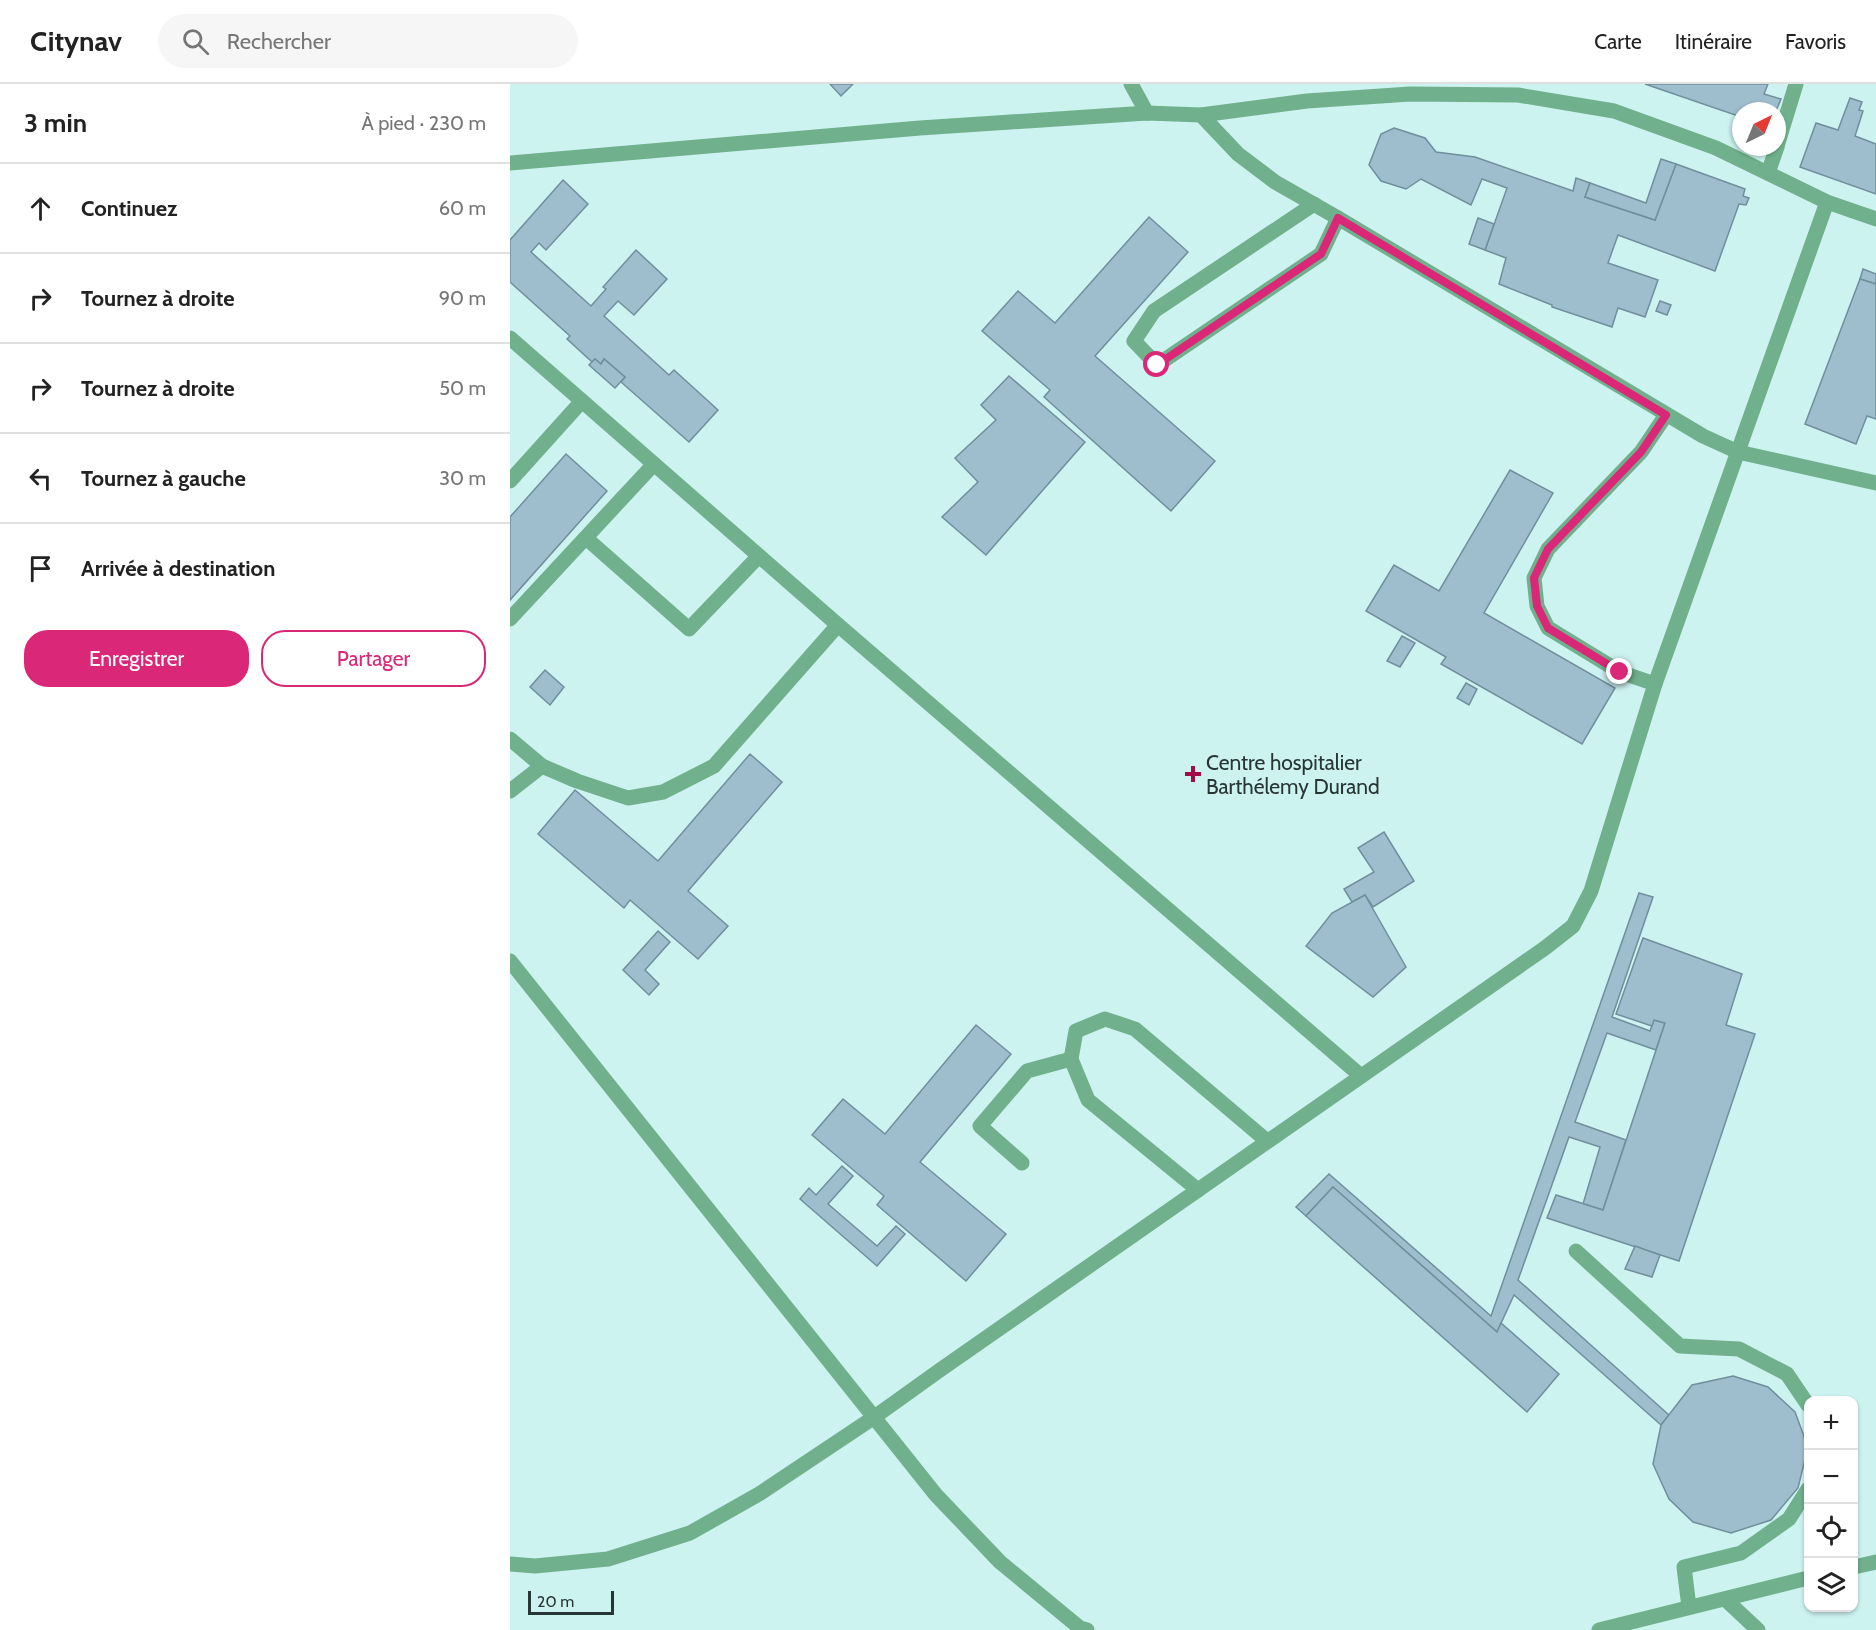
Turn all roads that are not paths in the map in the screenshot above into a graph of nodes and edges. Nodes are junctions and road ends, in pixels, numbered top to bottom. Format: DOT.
graph roads {
  1 [pos="1131,84"];
  2 [pos="1796,84"];
  3 [pos="1147,113"];
  4 [pos="1201,115"];
  5 [pos="1786,117"];
  6 [pos="1774,156"];
  7 [pos="510,163"];
  8 [pos="1768,173"];
  9 [pos="1827,202"];
  10 [pos="1314,204"];
  11 [pos="1338,218"];
  12 [pos="1876,219"];
  13 [pos="510,338"];
  14 [pos="582,401"];
  15 [pos="1666,415"];
  16 [pos="1738,452"];
  17 [pos="654,464"];
  18 [pos="510,481"];
  19 [pos="1876,483"];
  20 [pos="586,538"];
  21 [pos="759,556"];
  22 [pos="510,619"];
  23 [pos="838,625"];
  24 [pos="1655,684"];
  25 [pos="510,739"];
  26 [pos="542,766"];
  27 [pos="510,791"];
  28 [pos="510,961"];
  29 [pos="1071,1059"];
  30 [pos="1361,1076"];
  31 [pos="1268,1142"];
  32 [pos="1022,1163"];
  33 [pos="1198,1190"];
  34 [pos="1576,1251"];
  35 [pos="1804,1398"];
  36 [pos="873,1418"];
  37 [pos="1804,1496"];
  38 [pos="1876,1562"];
  39 [pos="510,1564"];
  40 [pos="1858,1566"];
  41 [pos="1804,1579"];
  42 [pos="1725,1599"];
  43 [pos="1689,1607"];
  44 [pos="1083,1629"];
  45 [pos="1599,1630"];
  46 [pos="1758,1630"];
  1 -- 3 [label="lane"];
  2 -- 5 [label="lane"];
  3 -- 4 [label="lane"];
  3 -- 7 [label="lane"];
  4 -- 8 [label="lane"];
  4 -- 10 [label="lane"];
  6 -- 8 [label="lane"];
  8 -- 9 [label="lane"];
  9 -- 12 [label="lane"];
  9 -- 16 [label="lane"];
  10 -- 11 [label="lane"];
  10 -- 11 [label="lane"];
  11 -- 15 [label="lane"];
  13 -- 14 [label="lane"];
  14 -- 17 [label="lane"];
  14 -- 18 [label="lane"];
  15 -- 16 [label="lane"];
  15 -- 24 [label="lane"];
  16 -- 19 [label="lane"];
  16 -- 24 [label="lane"];
  17 -- 20 [label="lane"];
  17 -- 21 [label="lane"];
  20 -- 21 [label="lane"];
  20 -- 22 [label="lane"];
  21 -- 23 [label="lane"];
  23 -- 26 [label="lane"];
  23 -- 30 [label="lane"];
  24 -- 30 [label="lane"];
  25 -- 26 [label="lane"];
  26 -- 27 [label="lane"];
  28 -- 36 [label="lane"];
  29 -- 31 [label="lane"];
  29 -- 32 [label="lane"];
  29 -- 33 [label="lane"];
  30 -- 31 [label="lane"];
  31 -- 33 [label="lane"];
  33 -- 36 [label="lane"];
  34 -- 35 [label="lane"];
  36 -- 39 [label="lane"];
  36 -- 44 [label="lane"];
  37 -- 43 [label="lane"];
  38 -- 40 [label="lane"];
  41 -- 42 [label="lane"];
  42 -- 43 [label="lane"];
  42 -- 46 [label="lane"];
  43 -- 45 [label="lane"];
}
